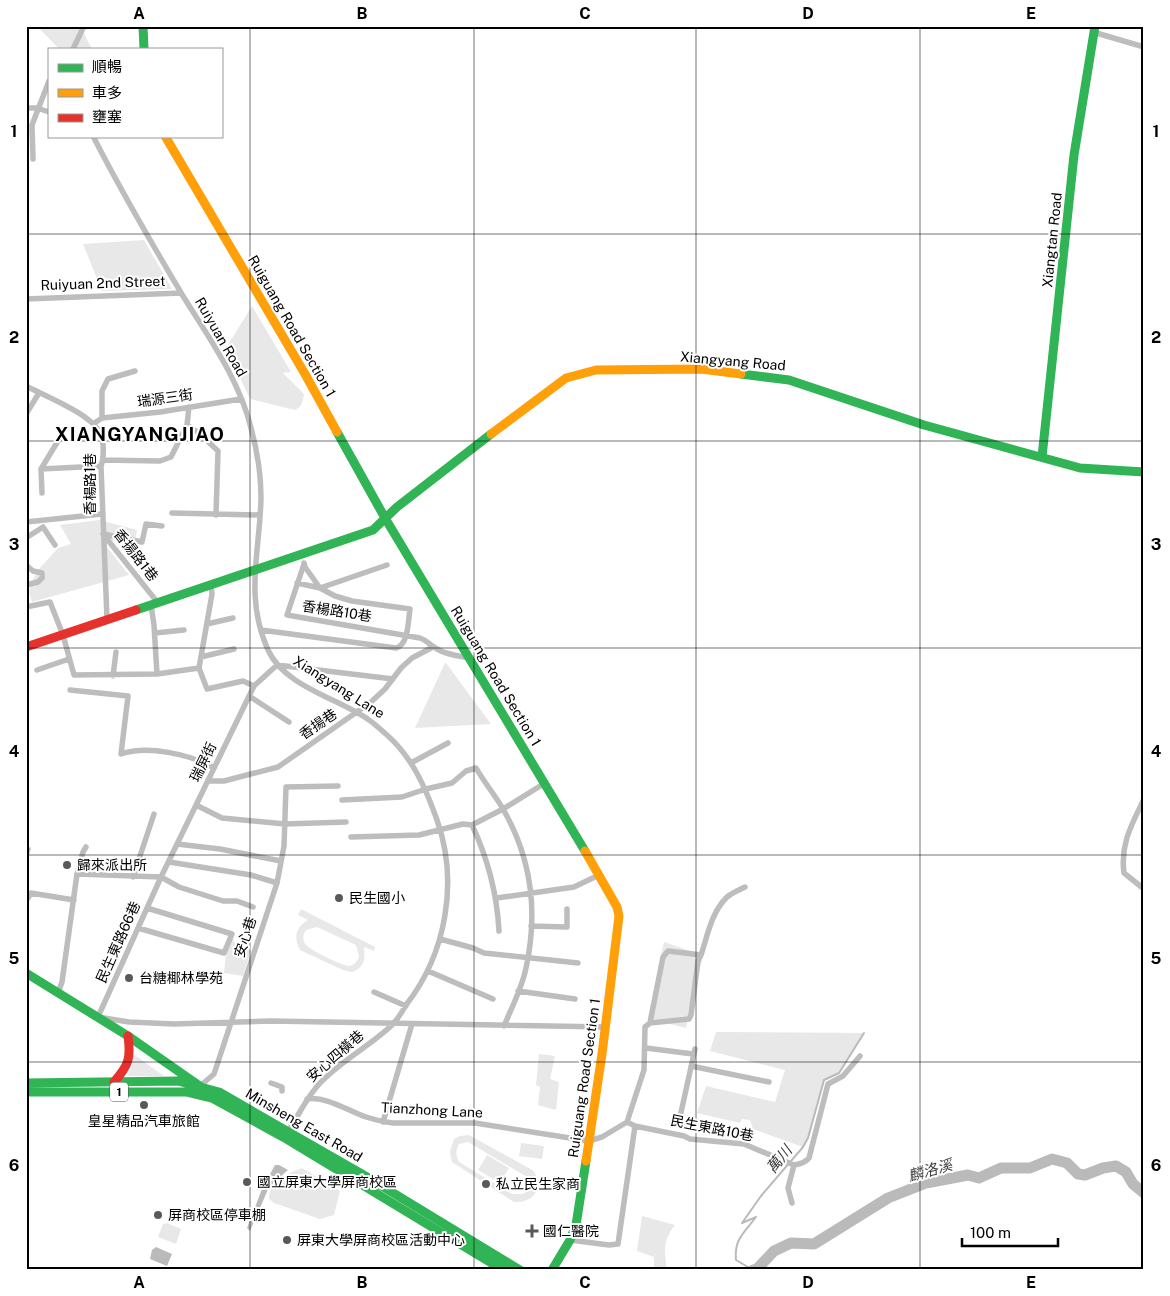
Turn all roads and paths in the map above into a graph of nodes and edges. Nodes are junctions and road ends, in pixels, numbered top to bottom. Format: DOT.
graph roads {
  1 [pos="84,26"];
  2 [pos="143,26"];
  3 [pos="1094,29"];
  4 [pos="1144,47"];
  5 [pos="73,48"];
  6 [pos="144,48"];
  7 [pos="48,83"];
  8 [pos="26,108"];
  9 [pos="37,108"];
  10 [pos="48,112"];
  11 [pos="94,138"];
  12 [pos="166,138"];
  13 [pos="33,160"];
  14 [pos="181,293"];
  15 [pos="26,299"];
  16 [pos="135,371"];
  17 [pos="26,386"];
  18 [pos="39,393"];
  19 [pos="241,399"];
  20 [pos="189,407"];
  21 [pos="26,414"];
  22 [pos="102,418"];
  23 [pos="93,424"];
  24 [pos="187,425"];
  25 [pos="61,436"];
  26 [pos="1042,457"];
  27 [pos="102,463"];
  28 [pos="41,469"];
  29 [pos="1144,472"];
  30 [pos="42,493"];
  31 [pos="172,513"];
  32 [pos="102,514"];
  33 [pos="216,514"];
  34 [pos="260,515"];
  35 [pos="385,518"];
  36 [pos="26,522"];
  37 [pos="162,526"];
  38 [pos="103,534"];
  39 [pos="26,538"];
  40 [pos="55,546"];
  41 [pos="303,553"];
  42 [pos="304,564"];
  43 [pos="26,565"];
  44 [pos="387,565"];
  45 [pos="254,570"];
  46 [pos="297,583"];
  47 [pos="211,584"];
  48 [pos="26,585"];
  49 [pos="320,588"];
  50 [pos="155,604"];
  51 [pos="26,608"];
  52 [pos="232,618"];
  53 [pos="107,619"];
  54 [pos="207,624"];
  55 [pos="184,630"];
  56 [pos="261,630"];
  57 [pos="155,633"];
  58 [pos="406,634"];
  59 [pos="63,635"];
  60 [pos="26,647"];
  61 [pos="434,647"];
  62 [pos="234,649"];
  63 [pos="116,652"];
  64 [pos="201,657"];
  65 [pos="469,658"];
  66 [pos="70,659"];
  67 [pos="277,664"];
  68 [pos="199,668"];
  69 [pos="37,670"];
  70 [pos="157,674"];
  71 [pos="113,676"];
  72 [pos="393,679"];
  73 [pos="254,686"];
  74 [pos="70,690"];
  75 [pos="249,696"];
  76 [pos="357,713"];
  77 [pos="289,722"];
  78 [pos="448,743"];
  79 [pos="411,763"];
  80 [pos="214,768"];
  81 [pos="208,781"];
  82 [pos="545,783"];
  83 [pos="338,786"];
  84 [pos="426,789"];
  85 [pos="1144,799"];
  86 [pos="342,800"];
  87 [pos="196,805"];
  88 [pos="503,809"];
  89 [pos="154,814"];
  90 [pos="346,822"];
  91 [pos="285,824"];
  92 [pos="472,825"];
  93 [pos="441,830"];
  94 [pos="351,837"];
  95 [pos="178,844"];
  96 [pos="86,847"];
  97 [pos="281,861"];
  98 [pos="169,862"];
  99 [pos="77,874"];
  100 [pos="599,875"];
  101 [pos="133,876"];
  102 [pos="161,878"];
  103 [pos="277,882"];
  104 [pos="745,887"];
  105 [pos="1144,889"];
  106 [pos="532,894"];
  107 [pos="497,898"];
  108 [pos="74,900"];
  109 [pos="26,901"];
  110 [pos="253,907"];
  111 [pos="147,908"];
  112 [pos="567,909"];
  113 [pos="531,926"];
  114 [pos="138,928"];
  115 [pos="499,930"];
  116 [pos="440,939"];
  117 [pos="701,955"];
  118 [pos="528,958"];
  119 [pos="578,963"];
  120 [pos="428,971"];
  121 [pos="26,973"];
  122 [pos="518,991"];
  123 [pos="58,992"];
  124 [pos="374,992"];
  125 [pos="493,999"];
  126 [pos="575,999"];
  127 [pos="406,1006"];
  128 [pos="98,1017"];
  129 [pos="231,1021"];
  130 [pos="393,1024"];
  131 [pos="412,1024"];
  132 [pos="648,1025"];
  133 [pos="504,1026"];
  134 [pos="606,1027"];
  135 [pos="128,1036"];
  136 [pos="646,1048"];
  137 [pos="860,1056"];
  138 [pos="691,1066"];
  139 [pos="114,1082"];
  140 [pos="769,1082"];
  141 [pos="26,1083"];
  142 [pos="271,1083"];
  143 [pos="200,1086"];
  144 [pos="282,1091"];
  145 [pos="26,1092"];
  146 [pos="212,1098"];
  147 [pos="307,1099"];
  148 [pos="680,1117"];
  149 [pos="383,1122"];
  150 [pos="627,1122"];
  151 [pos="635,1126"];
  152 [pos="285,1134"];
  153 [pos="589,1141"];
  154 [pos="794,1165"];
  155 [pos="792,1203"];
  156 [pos="570,1240"];
  157 [pos="503,1270"];
  158 [pos="520,1270"];
  159 [pos="552,1270"];
  1 -- 5 [label="street"];
  2 -- 6 [label="street"];
  3 -- 4 [label="street"];
  3 -- 26 [label="street, Xiangtan Road"];
  7 -- 9 [label="street"];
  8 -- 9 [label="street"];
  9 -- 10 [label="street"];
  9 -- 13 [label="street"];
  11 -- 14 [label="street, Ruiyuan Road"];
  12 -- 35 [label="street, Ruiguang Road Section 1"];
  14 -- 15 [label="street, Ruiyuan 2nd Street"];
  14 -- 19 [label="street, Ruiyuan Road"];
  16 -- 22 [label="street"];
  17 -- 18 [label="street"];
  18 -- 21 [label="street"];
  18 -- 23 [label="street"];
  19 -- 20 [label="street, 瑞源三街"];
  19 -- 34 [label="street, Ruiyuan Road"];
  20 -- 22 [label="street, 瑞源三街"];
  20 -- 24 [label="street"];
  22 -- 23 [label="street, 瑞源三街"];
  23 -- 27 [label="street, 香楊路1巷"];
  24 -- 27 [label="street"];
  24 -- 33 [label="street"];
  25 -- 28 [label="street"];
  26 -- 29 [label="street, Xiangyang Road"];
  26 -- 35 [label="street, Xiangyang Road"];
  27 -- 28 [label="street"];
  27 -- 32 [label="street, 香楊路1巷"];
  28 -- 30 [label="street"];
  31 -- 33 [label="street"];
  32 -- 36 [label="street"];
  32 -- 38 [label="street, 香楊路1巷"];
  33 -- 34 [label="street"];
  34 -- 45 [label="street, Ruiyuan Road"];
  35 -- 41 [label="street"];
  35 -- 65 [label="street, Ruiguang Road Section 1"];
  37 -- 38 [label="street, 香揚路1巷"];
  38 -- 50 [label="street, 香揚路1巷"];
  38 -- 53 [label="street"];
  39 -- 40 [label="street"];
  41 -- 42 [label="street, 香楊路10巷"];
  41 -- 45 [label="street"];
  42 -- 46 [label="street, 香楊路10巷"];
  42 -- 49 [label="street, 香楊路10巷"];
  43 -- 48 [label="street"];
  44 -- 49 [label="street"];
  45 -- 47 [label="street"];
  45 -- 56 [label="street, Xiangyang Lane"];
  46 -- 49 [label="street"];
  46 -- 58 [label="street, 香楊路10巷"];
  47 -- 50 [label="street"];
  47 -- 54 [label="street"];
  49 -- 58 [label="street"];
  50 -- 53 [label="street"];
  50 -- 57 [label="street"];
  51 -- 59 [label="street"];
  52 -- 54 [label="street"];
  53 -- 59 [label="street"];
  54 -- 64 [label="street"];
  55 -- 57 [label="street"];
  56 -- 58 [label="street"];
  56 -- 67 [label="street, Xiangyang Lane"];
  57 -- 70 [label="street"];
  58 -- 61 [label="street, 香楊路10巷"];
  59 -- 60 [label="street"];
  59 -- 66 [label="street"];
  61 -- 65 [label="street, 香楊路10巷"];
  61 -- 72 [label="street, 香揚巷"];
  62 -- 64 [label="street"];
  63 -- 71 [label="street"];
  64 -- 68 [label="street"];
  65 -- 82 [label="street, Ruiguang Road Section 1"];
  66 -- 69 [label="street"];
  66 -- 71 [label="street"];
  67 -- 72 [label="street"];
  67 -- 73 [label="street, 瑞屏街"];
  67 -- 76 [label="street, Xiangyang Lane"];
  68 -- 70 [label="street"];
  68 -- 73 [label="street"];
  70 -- 71 [label="street"];
  72 -- 76 [label="street, 香揚巷"];
  73 -- 75 [label="street, 瑞屏街"];
  74 -- 80 [label="street"];
  75 -- 77 [label="street, 香揚巷"];
  75 -- 80 [label="street, 瑞屏街"];
  76 -- 79 [label="street, Xiangyang Lane"];
  76 -- 81 [label="street, 香揚巷"];
  78 -- 79 [label="street"];
  79 -- 84 [label="street, Xiangyang Lane"];
  80 -- 81 [label="street, 瑞屏街"];
  81 -- 87 [label="street, 瑞屏街"];
  82 -- 88 [label="street"];
  82 -- 100 [label="street, Ruiguang Road Section 1"];
  83 -- 91 [label="street, 安心巷"];
  84 -- 86 [label="street"];
  84 -- 88 [label="street"];
  84 -- 93 [label="street"];
  85 -- 105 [label="street"];
  87 -- 91 [label="street"];
  87 -- 95 [label="street, 瑞屏街"];
  88 -- 92 [label="street"];
  88 -- 106 [label="street"];
  89 -- 101 [label="street"];
  90 -- 91 [label="street"];
  91 -- 97 [label="street, 安心巷"];
  92 -- 93 [label="street"];
  92 -- 107 [label="street"];
  93 -- 94 [label="street"];
  93 -- 116 [label="street, 安心四橫巷"];
  95 -- 97 [label="street"];
  95 -- 98 [label="street, 瑞屏街"];
  96 -- 99 [label="street"];
  97 -- 103 [label="street, 安心巷"];
  98 -- 102 [label="street, 瑞屏街"];
  98 -- 103 [label="street"];
  99 -- 101 [label="street"];
  99 -- 108 [label="street"];
  100 -- 106 [label="street"];
  100 -- 134 [label="street, Ruiguang Road Section 1"];
  101 -- 102 [label="street"];
  102 -- 110 [label="street"];
  102 -- 111 [label="street, 民生東路66巷"];
  103 -- 129 [label="street, 安心巷"];
  104 -- 117 [label="street"];
  106 -- 107 [label="street"];
  106 -- 113 [label="street"];
  107 -- 115 [label="street"];
  108 -- 109 [label="street"];
  108 -- 123 [label="street"];
  111 -- 114 [label="street, 民生東路66巷"];
  111 -- 114 [label="street"];
  112 -- 113 [label="street"];
  113 -- 118 [label="street"];
  114 -- 128 [label="street, 民生東路66巷"];
  116 -- 118 [label="street"];
  116 -- 120 [label="street, 安心四橫巷"];
  117 -- 132 [label="street"];
  117 -- 132 [label="street"];
  118 -- 119 [label="street"];
  118 -- 122 [label="street"];
  120 -- 125 [label="street"];
  120 -- 127 [label="street, 安心四橫巷"];
  121 -- 123 [label="street, Minsheng East Road"];
  122 -- 126 [label="street"];
  122 -- 133 [label="street"];
  123 -- 128 [label="street, Minsheng East Road"];
  124 -- 127 [label="street"];
  127 -- 130 [label="street, 安心四橫巷"];
  128 -- 129 [label="street"];
  128 -- 135 [label="street, Minsheng East Road"];
  129 -- 130 [label="street"];
  129 -- 143 [label="street, 安心巷"];
  130 -- 131 [label="street"];
  130 -- 147 [label="street, 安心四橫巷"];
  131 -- 133 [label="street"];
  131 -- 149 [label="street"];
  132 -- 136 [label="street"];
  133 -- 134 [label="street"];
  134 -- 153 [label="street, Ruiguang Road Section 1"];
  135 -- 139 [label="street"];
  135 -- 143 [label="street, Minsheng East Road"];
  136 -- 138 [label="street"];
  136 -- 150 [label="street"];
  137 -- 154 [label="street"];
  138 -- 140 [label="street"];
  138 -- 148 [label="street"];
  139 -- 141 [label="street, 1"];
  139 -- 143 [label="street, 1"];
  142 -- 144 [label="street"];
  143 -- 146 [label="street, Minsheng East Road"];
  143 -- 152 [label="street, Minsheng East Road / 1"];
  145 -- 146 [label="street, 1"];
  146 -- 152 [label="street, Minsheng East Road / 1"];
  147 -- 149 [label="street, Tianzhong Lane"];
  147 -- 152 [label="street, 安心四橫巷"];
  149 -- 153 [label="street, Tianzhong Lane"];
  150 -- 151 [label="street, 民生東路10巷"];
  150 -- 153 [label="street"];
  151 -- 154 [label="street, 民生東路10巷"];
  151 -- 156 [label="street"];
  152 -- 157 [label="street, Minsheng East Road / 1"];
  152 -- 158 [label="street, Minsheng East Road / 1"];
  153 -- 156 [label="street, Ruiguang Road Section 1"];
  154 -- 155 [label="street"];
  156 -- 159 [label="street, Ruiguang Road Section 1"];
}
